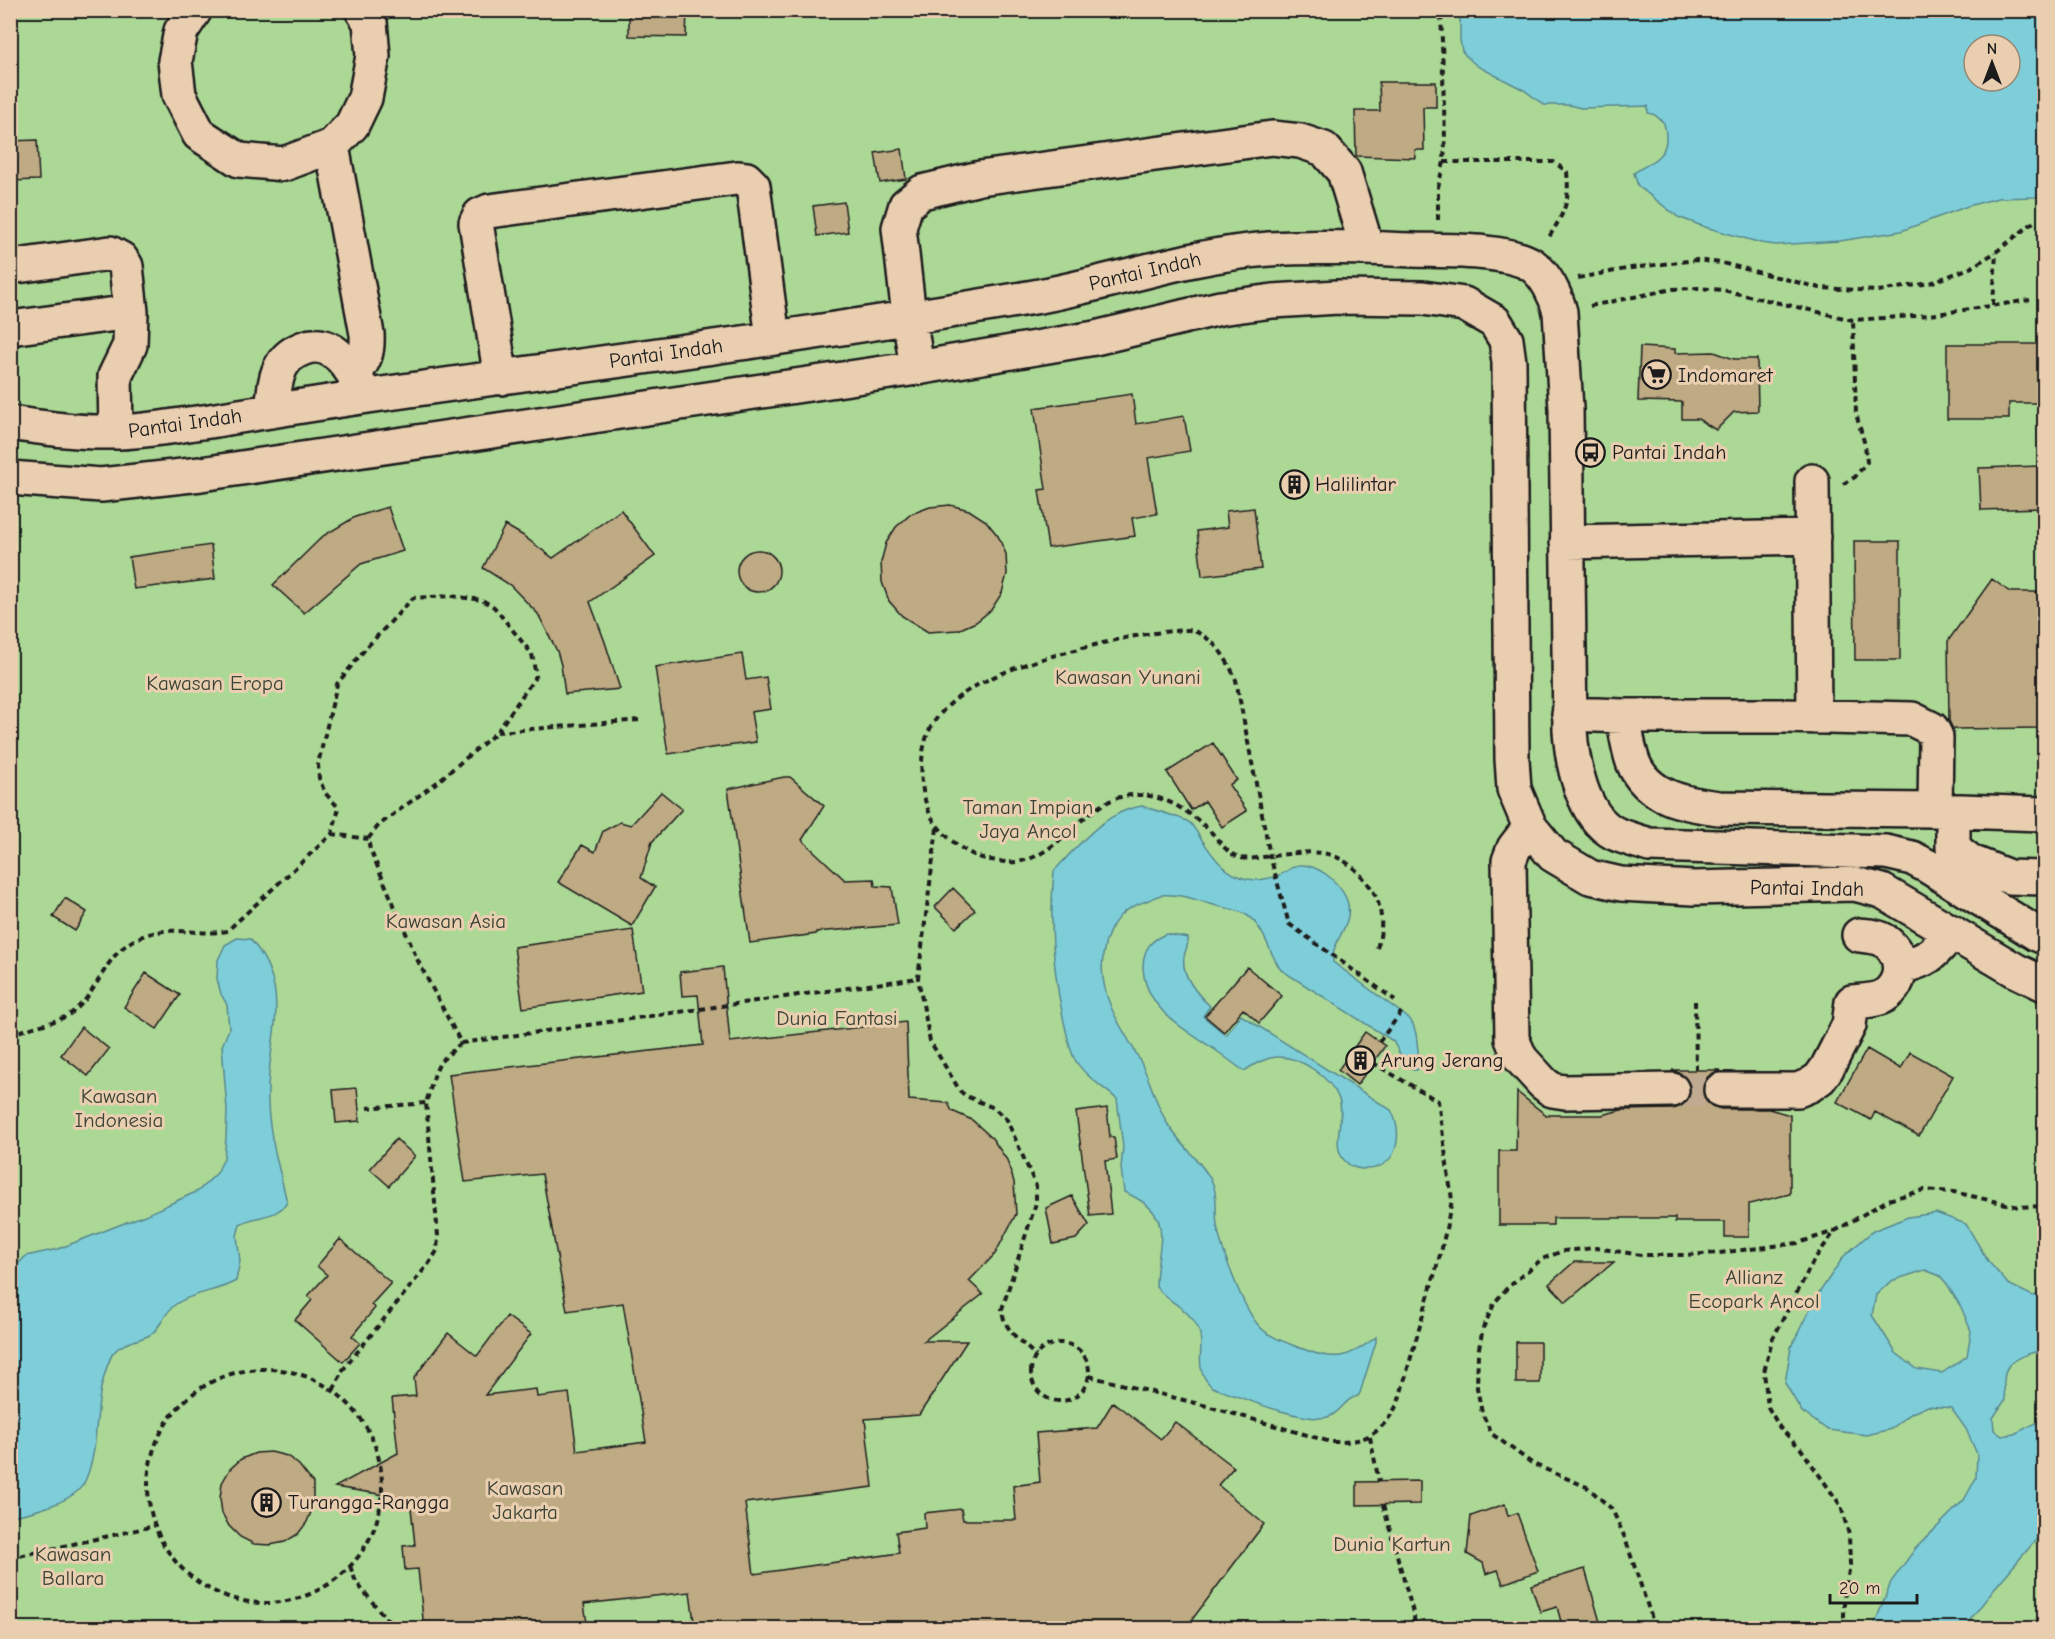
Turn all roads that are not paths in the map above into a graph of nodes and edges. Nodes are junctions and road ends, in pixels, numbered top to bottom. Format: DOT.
graph roads {
  1 [pos="195,10"];
  2 [pos="362,10"];
  3 [pos="332,146"];
  4 [pos="1367,248"];
  5 [pos="10,267"];
  6 [pos="131,312"];
  7 [pos="909,316"];
  8 [pos="10,328"];
  9 [pos="773,338"];
  10 [pos="917,368"];
  11 [pos="501,378"];
  12 [pos="360,385"];
  13 [pos="272,411"];
  14 [pos="10,423"];
  15 [pos="116,432"];
  16 [pos="10,478"];
  17 [pos="1813,492"];
  18 [pos="1813,537"];
  19 [pos="1567,542"];
  20 [pos="1569,714"];
  21 [pos="1623,716"];
  22 [pos="1814,717"];
  23 [pos="1944,810"];
  24 [pos="2044,814"];
  25 [pos="1530,826"];
  26 [pos="2044,878"];
  27 [pos="1952,932"];
  28 [pos="1858,935"];
  29 [pos="2044,937"];
  30 [pos="1900,967"];
  31 [pos="2044,984"];
  32 [pos="1684,1080"];
  33 [pos="1721,1090"];
  1 -- 3 [label="street"];
  2 -- 3 [label="street"];
  3 -- 12 [label="street"];
  4 -- 7 [label="street, Pantai Indah"];
  4 -- 7 [label="street"];
  4 -- 19 [label="street, Pantai Indah"];
  5 -- 6 [label="street"];
  6 -- 8 [label="street"];
  6 -- 15 [label="street"];
  7 -- 9 [label="street, Pantai Indah"];
  7 -- 10 [label="street"];
  9 -- 11 [label="street, Pantai Indah"];
  9 -- 11 [label="street"];
  10 -- 16 [label="street, Pantai Indah"];
  10 -- 25 [label="street, Pantai Indah"];
  11 -- 12 [label="street, Pantai Indah"];
  12 -- 13 [label="street, Pantai Indah"];
  12 -- 13 [label="street"];
  13 -- 15 [label="street, Pantai Indah"];
  14 -- 15 [label="street, Pantai Indah"];
  17 -- 18 [label="street"];
  18 -- 19 [label="street"];
  18 -- 22 [label="street"];
  19 -- 20 [label="street, Pantai Indah"];
  20 -- 21 [label="street"];
  20 -- 29 [label="street, Pantai Indah"];
  21 -- 22 [label="street"];
  21 -- 23 [label="street"];
  22 -- 23 [label="street"];
  23 -- 24 [label="street"];
  23 -- 26 [label="street"];
  25 -- 27 [label="street, Pantai Indah"];
  25 -- 32 [label="street"];
  27 -- 30 [label="street"];
  27 -- 31 [label="street, Pantai Indah"];
  28 -- 30 [label="street"];
  30 -- 33 [label="street"];
}
